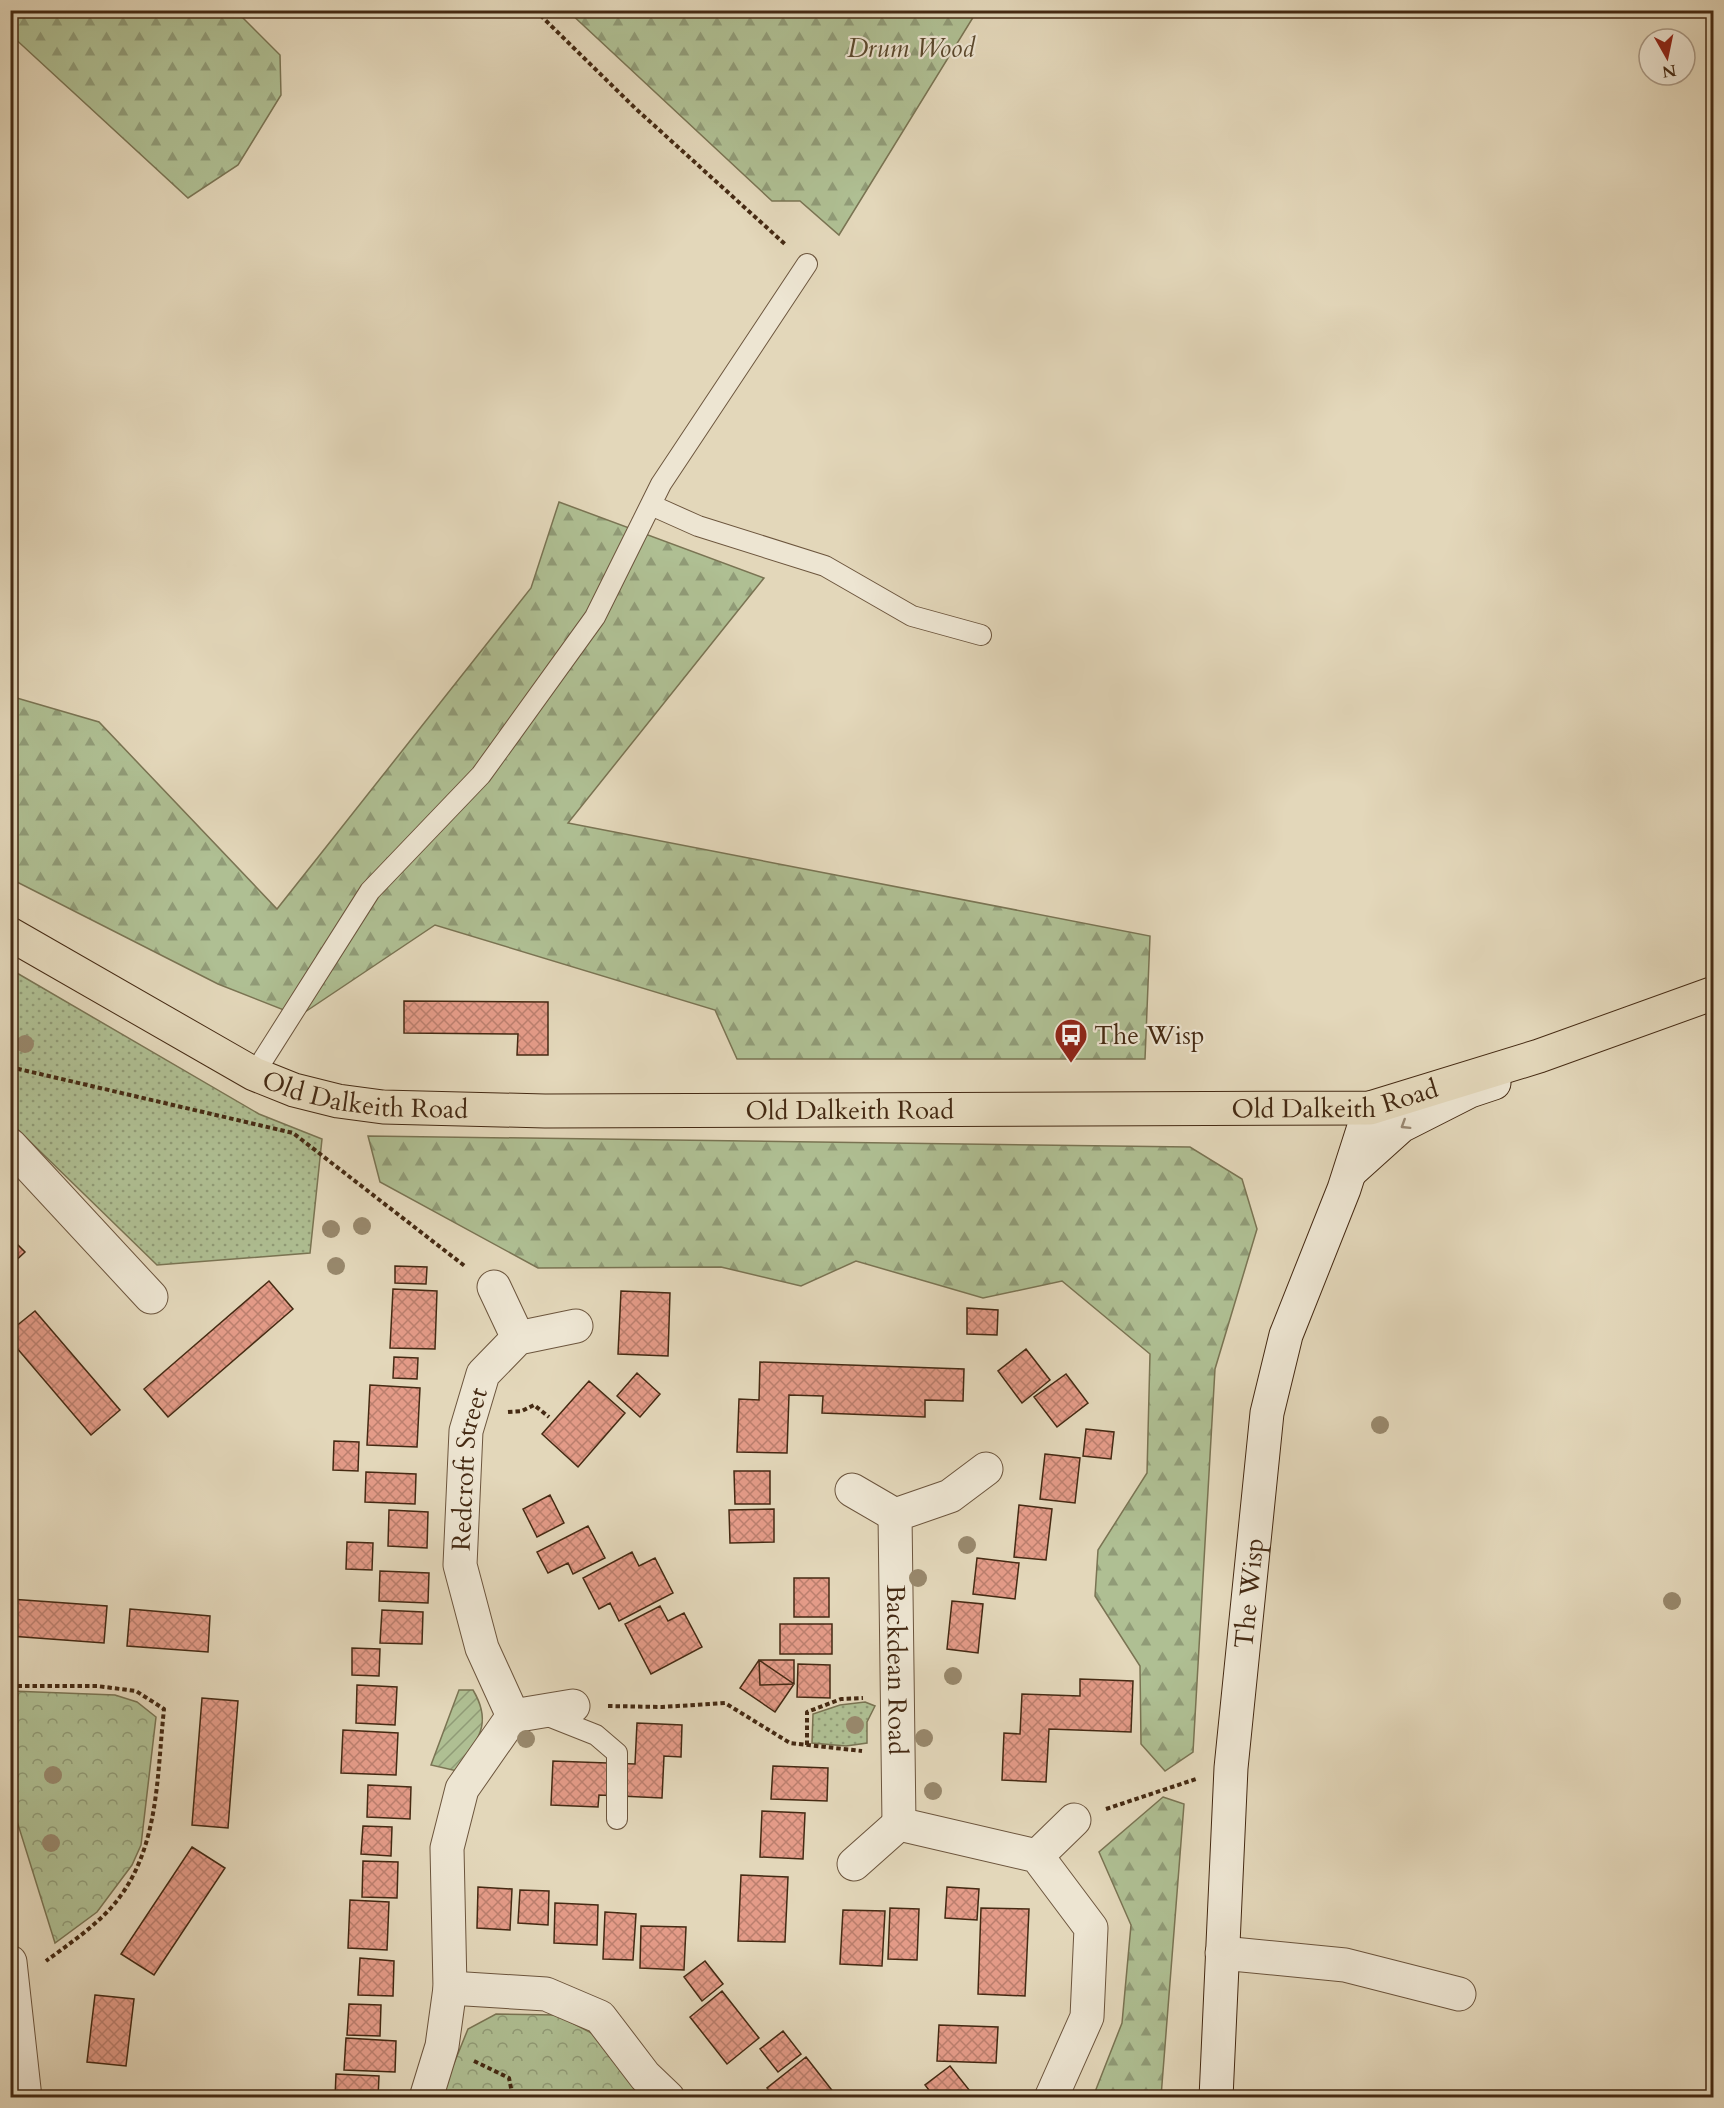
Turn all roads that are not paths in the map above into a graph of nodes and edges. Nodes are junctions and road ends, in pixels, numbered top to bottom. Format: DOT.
graph roads {
  1 [pos="807,264"];
  2 [pos="651,505"];
  3 [pos="981,635"];
  4 [pos="10,934"];
  5 [pos="1713,993"];
  6 [pos="1713,1005"];
  7 [pos="254,1074"];
  8 [pos="1370,1108"];
  9 [pos="10,1145"];
  10 [pos="1350,1172"];
  11 [pos="494,1287"];
  12 [pos="151,1298"];
  13 [pos="576,1326"];
  14 [pos="518,1338"];
  15 [pos="986,1469"];
  16 [pos="852,1490"];
  17 [pos="895,1515"];
  18 [pos="573,1706"];
  19 [pos="525,1713"];
  20 [pos="617,1819"];
  21 [pos="1074,1820"];
  22 [pos="899,1824"];
  23 [pos="1037,1856"];
  24 [pos="854,1864"];
  25 [pos="1222,1953"];
  26 [pos="12,1973"];
  27 [pos="450,1988"];
  28 [pos="1459,1994"];
  29 [pos="25,2097"];
  30 [pos="426,2097"];
  31 [pos="668,2097"];
  32 [pos="1051,2097"];
  33 [pos="1216,2097"];
  1 -- 2 [label="lane"];
  2 -- 3 [label="lane"];
  2 -- 7 [label="lane"];
  4 -- 7 [label="main road, Old Dalkeith Road"];
  5 -- 8 [label="main road, Old Dalkeith Road"];
  6 -- 10 [label="street, one-way"];
  7 -- 8 [label="main road, Old Dalkeith Road"];
  8 -- 10 [label="street, The Wisp"];
  9 -- 12 [label="street"];
  10 -- 25 [label="street, The Wisp"];
  11 -- 14 [label="street"];
  13 -- 14 [label="street"];
  14 -- 19 [label="street, Redcroft Street"];
  15 -- 17 [label="street"];
  16 -- 17 [label="street"];
  17 -- 22 [label="street, Backdean Road"];
  18 -- 19 [label="street"];
  19 -- 20 [label="lane"];
  19 -- 27 [label="street"];
  21 -- 23 [label="street"];
  22 -- 23 [label="street"];
  22 -- 24 [label="street"];
  23 -- 32 [label="street"];
  25 -- 28 [label="street"];
  25 -- 33 [label="street, The Wisp"];
  26 -- 29 [label="street"];
  27 -- 30 [label="street"];
  27 -- 31 [label="street"];
}
